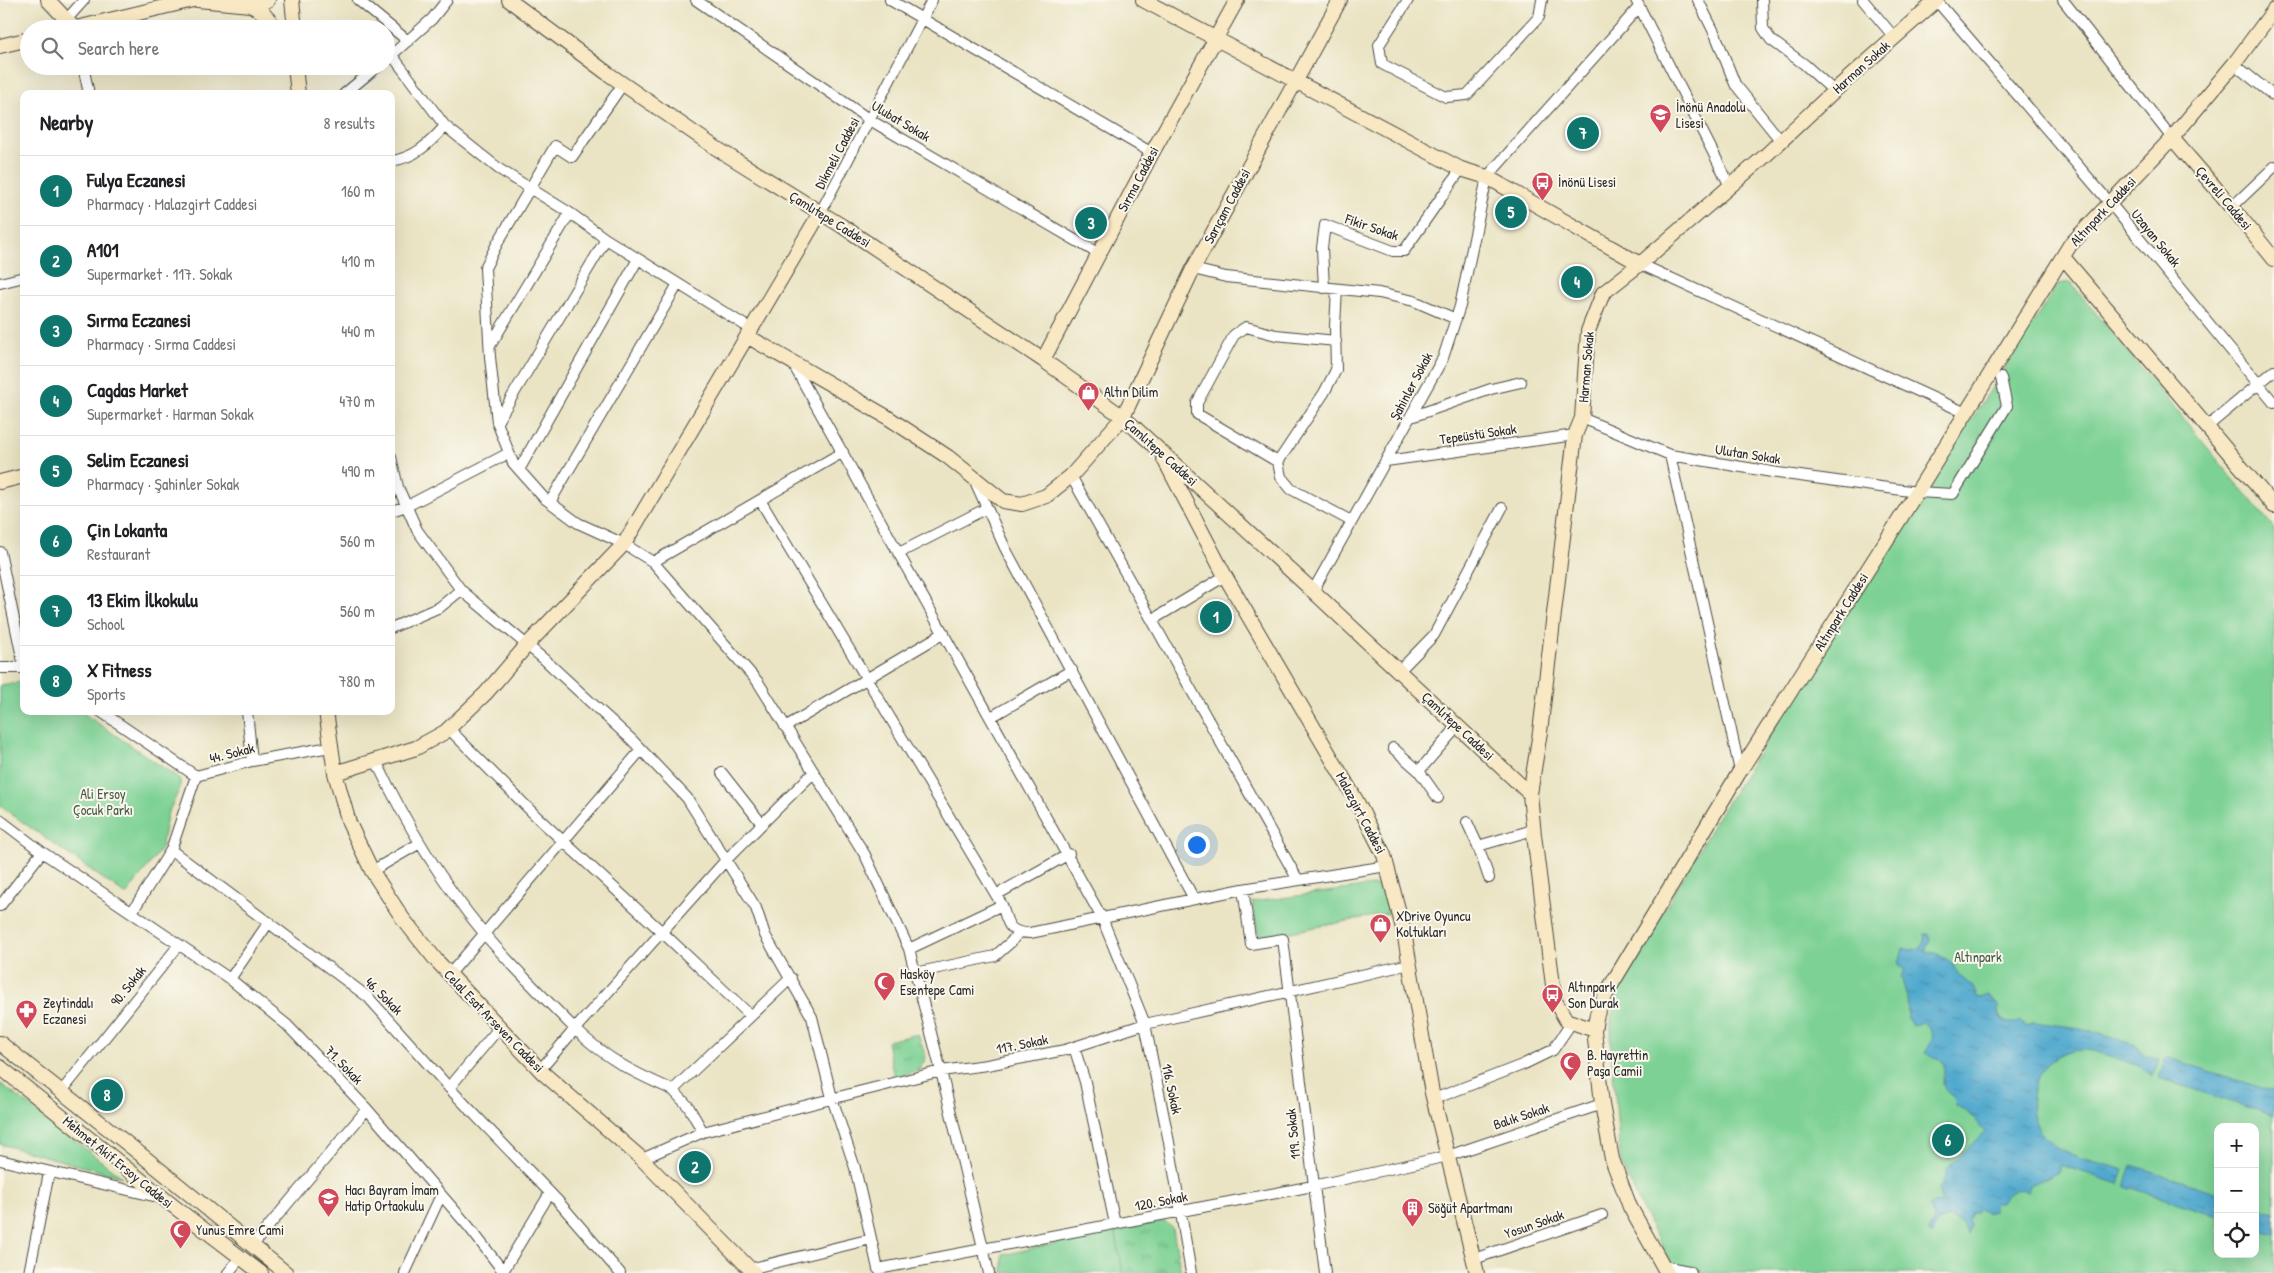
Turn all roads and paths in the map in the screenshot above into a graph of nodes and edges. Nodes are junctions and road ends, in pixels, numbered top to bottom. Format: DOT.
graph roads {
  1 [pos="48,0"];
  2 [pos="84,0"];
  3 [pos="193,0"];
  4 [pos="198,0"];
  5 [pos="268,0"];
  6 [pos="292,0"];
  7 [pos="358,0"];
  8 [pos="448,0"];
  9 [pos="509,0"];
  10 [pos="696,0"];
  11 [pos="890,0"];
  12 [pos="932,0"];
  13 [pos="1143,0"];
  14 [pos="1236,0"];
  15 [pos="1340,0"];
  16 [pos="1408,0"];
  17 [pos="1542,0"];
  18 [pos="1698,0"];
  19 [pos="1762,0"];
  20 [pos="1864,0"];
  21 [pos="1936,0"];
  22 [pos="2062,0"];
  23 [pos="248,2"];
  24 [pos="1637,3"];
  25 [pos="2274,10"];
  26 [pos="921,19"];
  27 [pos="66,20"];
  28 [pos="75,20"];
  29 [pos="100,20"];
  30 [pos="269,20"];
  31 [pos="293,20"];
  32 [pos="382,20"];
  33 [pos="395,30"];
  34 [pos="1894,37"];
  35 [pos="1214,38"];
  36 [pos="20,41"];
  37 [pos="408,41"];
  38 [pos="0,46"];
  39 [pos="395,52"];
  40 [pos="395,64"];
  41 [pos="2234,64"];
  42 [pos="85,75"];
  43 [pos="296,75"];
  44 [pos="367,75"];
  45 [pos="1295,80"];
  46 [pos="622,84"];
  47 [pos="88,90"];
  48 [pos="298,90"];
  49 [pos="349,90"];
  50 [pos="1834,91"];
  51 [pos="2274,96"];
  52 [pos="870,120"];
  53 [pos="446,126"];
  54 [pos="2172,138"];
  55 [pos="1781,141"];
  56 [pos="1152,153"];
  57 [pos="395,160"];
  58 [pos="2274,167"];
  59 [pos="1461,169"];
  60 [pos="1488,178"];
  61 [pos="1730,186"];
  62 [pos="530,187"];
  63 [pos="2110,203"];
  64 [pos="2232,207"];
  65 [pos="570,213"];
  66 [pos="820,213"];
  67 [pos="606,239"];
  68 [pos="1099,254"];
  69 [pos="2063,257"];
  70 [pos="638,259"];
  71 [pos="2274,259"];
  72 [pos="1640,264"];
  73 [pos="1193,269"];
  74 [pos="20,278"];
  75 [pos="0,283"];
  76 [pos="678,284"];
  77 [pos="1324,288"];
  78 [pos="1337,289"];
  79 [pos="1456,320"];
  80 [pos="749,333"];
  81 [pos="1336,341"];
  82 [pos="489,346"];
  83 [pos="1043,360"];
  84 [pos="793,363"];
  85 [pos="2274,371"];
  86 [pos="2001,378"];
  87 [pos="1521,382"];
  88 [pos="2258,384"];
  89 [pos="2274,403"];
  90 [pos="1966,413"];
  91 [pos="1123,417"];
  92 [pos="1411,417"];
  93 [pos="1582,418"];
  94 [pos="497,422"];
  95 [pos="2208,426"];
  96 [pos="1575,435"];
  97 [pos="1159,449"];
  98 [pos="843,452"];
  99 [pos="509,453"];
  100 [pos="1670,455"];
  101 [pos="1386,461"];
  102 [pos="1278,462"];
  103 [pos="519,470"];
  104 [pos="395,474"];
  105 [pos="1071,476"];
  106 [pos="20,477"];
  107 [pos="974,478"];
  108 [pos="0,482"];
  109 [pos="1917,492"];
  110 [pos="760,500"];
  111 [pos="550,502"];
  112 [pos="407,506"];
  113 [pos="2274,506"];
  114 [pos="987,508"];
  115 [pos="1502,508"];
  116 [pos="395,510"];
  117 [pos="1351,521"];
  118 [pos="624,544"];
  119 [pos="0,552"];
  120 [pos="899,553"];
  121 [pos="653,562"];
  122 [pos="1225,576"];
  123 [pos="462,590"];
  124 [pos="1314,591"];
  125 [pos="1152,620"];
  126 [pos="395,626"];
  127 [pos="944,633"];
  128 [pos="526,645"];
  129 [pos="20,649"];
  130 [pos="0,668"];
  131 [pos="20,668"];
  132 [pos="1072,670"];
  133 [pos="1399,671"];
  134 [pos="867,679"];
  135 [pos="106,715"];
  136 [pos="247,715"];
  137 [pos="326,715"];
  138 [pos="991,717"];
  139 [pos="1458,726"];
  140 [pos="785,727"];
  141 [pos="449,729"];
  142 [pos="330,747"];
  143 [pos="1393,748"];
  144 [pos="641,750"];
  145 [pos="252,761"];
  146 [pos="376,761"];
  147 [pos="1740,771"];
  148 [pos="814,772"];
  149 [pos="1419,772"];
  150 [pos="335,773"];
  151 [pos="722,773"];
  152 [pos="196,776"];
  153 [pos="1530,794"];
  154 [pos="1438,798"];
  155 [pos="0,820"];
  156 [pos="1467,822"];
  157 [pos="762,824"];
  158 [pos="1533,830"];
  159 [pos="563,840"];
  160 [pos="420,843"];
  161 [pos="1478,846"];
  162 [pos="171,850"];
  163 [pos="42,852"];
  164 [pos="1068,854"];
  165 [pos="726,860"];
  166 [pos="1387,866"];
  167 [pos="372,872"];
  168 [pos="1489,878"];
  169 [pos="1298,880"];
  170 [pos="1242,889"];
  171 [pos="996,895"];
  172 [pos="1194,899"];
  173 [pos="1002,905"];
  174 [pos="0,906"];
  175 [pos="132,912"];
  176 [pos="1102,918"];
  177 [pos="269,922"];
  178 [pos="662,932"];
  179 [pos="484,933"];
  180 [pos="1018,933"];
  181 [pos="179,945"];
  182 [pos="909,949"];
  183 [pos="1410,964"];
  184 [pos="915,973"];
  185 [pos="449,975"];
  186 [pos="791,978"];
  187 [pos="230,979"];
  188 [pos="1291,991"];
  189 [pos="750,1016"];
  190 [pos="1572,1022"];
  191 [pos="1145,1024"];
  192 [pos="499,1028"];
  193 [pos="575,1029"];
  194 [pos="1594,1030"];
  195 [pos="0,1043"];
  196 [pos="1074,1047"];
  197 [pos="0,1068"];
  198 [pos="540,1070"];
  199 [pos="942,1071"];
  200 [pos="449,1088"];
  201 [pos="673,1090"];
  202 [pos="62,1091"];
  203 [pos="832,1098"];
  204 [pos="1434,1100"];
  205 [pos="1602,1104"];
  206 [pos="367,1109"];
  207 [pos="703,1132"];
  208 [pos="1448,1156"];
  209 [pos="642,1159"];
  210 [pos="0,1160"];
  211 [pos="49,1172"];
  212 [pos="1313,1186"];
  213 [pos="550,1193"];
  214 [pos="442,1195"];
  215 [pos="163,1198"];
  216 [pos="1181,1211"];
  217 [pos="1602,1215"];
  218 [pos="1115,1224"];
  219 [pos="871,1239"];
  220 [pos="252,1246"];
  221 [pos="984,1248"];
  222 [pos="241,1257"];
  223 [pos="1474,1259"];
  224 [pos="1665,1270"];
  225 [pos="752,1271"];
  226 [pos="503,1272"];
  227 [pos="29,1273"];
  228 [pos="228,1273"];
  229 [pos="261,1273"];
  230 [pos="286,1273"];
  231 [pos="405,1273"];
  232 [pos="620,1273"];
  233 [pos="989,1273"];
  234 [pos="1191,1273"];
  235 [pos="1325,1273"];
  236 [pos="1477,1273"];
  237 [pos="1690,1273"];
  1 -- 27 [label="street"];
  2 -- 28 [label="street"];
  3 -- 29 [label="street"];
  4 -- 23 [label="street"];
  5 -- 23 [label="street"];
  6 -- 31 [label="street"];
  7 -- 32 [label="street"];
  8 -- 37 [label="street"];
  9 -- 46 [label="street, Çamlıtepe Caddesi"];
  10 -- 52 [label="street, Ulubat Sokak"];
  11 -- 26 [label="street"];
  12 -- 26 [label="street, Dikmeli Caddesi"];
  13 -- 35 [label="street"];
  14 -- 35 [label="street, Sırma Caddesi"];
  15 -- 45 [label="street, Sarıçam Caddesi"];
  16 -- 17 [label="street"];
  18 -- 55 [label="street"];
  19 -- 50 [label="street"];
  20 -- 34 [label="street"];
  21 -- 34 [label="street, Harman Sokak"];
  21 -- 63 [label="street, Uzayan Sokak"];
  22 -- 54 [label="street"];
  23 -- 30 [label="street"];
  24 -- 60 [label="street"];
  24 -- 61 [label="street"];
  25 -- 41 [label="street, Altınpark Caddesi"];
  26 -- 52 [label="street, Dikmeli Caddesi"];
  26 -- 56 [label="street"];
  33 -- 37 [label="street"];
  34 -- 50 [label="street, Harman Sokak"];
  35 -- 45 [label="street"];
  35 -- 56 [label="street, Sırma Caddesi"];
  36 -- 38 [label="street"];
  37 -- 39 [label="street"];
  40 -- 53 [label="street"];
  41 -- 51 [label="street"];
  41 -- 54 [label="street, Altınpark Caddesi"];
  42 -- 47 [label="street"];
  43 -- 48 [label="street"];
  44 -- 49 [label="street"];
  45 -- 59 [label="street"];
  45 -- 73 [label="street, Sarıçam Caddesi"];
  46 -- 62 [label="street"];
  46 -- 66 [label="street, Çamlıtepe Caddesi"];
  50 -- 55 [label="street, Harman Sokak"];
  52 -- 66 [label="street, Dikmeli Caddesi"];
  52 -- 68 [label="street, Ulubat Sokak"];
  53 -- 57 [label="street"];
  53 -- 62 [label="street"];
  54 -- 63 [label="street, Altınpark Caddesi"];
  54 -- 64 [label="street, Çevreli Caddesi"];
  55 -- 61 [label="street, Harman Sokak"];
  56 -- 68 [label="street, Sırma Caddesi"];
  58 -- 64 [label="street"];
  59 -- 60 [label="street"];
  59 -- 77 [label="street, Fikir Sokak"];
  60 -- 72 [label="street"];
  60 -- 79 [label="street, Şahinler Sokak"];
  61 -- 72 [label="street, Harman Sokak"];
  62 -- 65 [label="street"];
  62 -- 82 [label="street"];
  63 -- 69 [label="street, Altınpark Caddesi"];
  63 -- 88 [label="street, Uzayan Sokak"];
  64 -- 71 [label="street, Çevreli Caddesi"];
  65 -- 67 [label="street"];
  65 -- 82 [label="street"];
  66 -- 80 [label="street"];
  66 -- 83 [label="street, Çamlıtepe Caddesi"];
  67 -- 70 [label="street"];
  67 -- 94 [label="street"];
  68 -- 83 [label="street, Sırma Caddesi"];
  69 -- 90 [label="street, Altınpark Caddesi"];
  69 -- 95 [label="street"];
  70 -- 76 [label="street"];
  70 -- 103 [label="street"];
  72 -- 90 [label="street"];
  72 -- 93 [label="street, Harman Sokak"];
  73 -- 77 [label="street"];
  73 -- 91 [label="street, Sarıçam Caddesi"];
  74 -- 75 [label="street"];
  76 -- 80 [label="street"];
  76 -- 111 [label="street"];
  77 -- 78 [label="street"];
  78 -- 79 [label="street"];
  78 -- 81 [label="street"];
  79 -- 92 [label="street, Şahinler Sokak"];
  80 -- 84 [label="street, Sarıçam Caddesi"];
  80 -- 118 [label="street"];
  81 -- 102 [label="street"];
  81 -- 102 [label="street"];
  82 -- 94 [label="street"];
  83 -- 91 [label="street, Çamlıtepe Caddesi"];
  84 -- 98 [label="street, 116. Sokak"];
  84 -- 107 [label="street, Sarıçam Caddesi"];
  85 -- 88 [label="street"];
  86 -- 109 [label="street, Ulutan Sokak"];
  87 -- 92 [label="street"];
  88 -- 89 [label="street, Uzayan Sokak"];
  88 -- 95 [label="street"];
  90 -- 109 [label="street, Altınpark Caddesi"];
  91 -- 97 [label="street, Çamlıtepe Caddesi"];
  91 -- 105 [label="street, Sarıçam Caddesi"];
  92 -- 101 [label="street, Şahinler Sokak"];
  93 -- 96 [label="street, Harman Sokak"];
  93 -- 100 [label="street, Ulutan Sokak"];
  94 -- 99 [label="street"];
  95 -- 113 [label="street"];
  96 -- 101 [label="street, Tepeüstü Sokak"];
  96 -- 153 [label="street, Harman Sokak"];
  97 -- 122 [label="street, Malazgirt Caddesi"];
  97 -- 124 [label="street, Çamlıtepe Caddesi"];
  98 -- 110 [label="street"];
  98 -- 120 [label="street, 116. Sokak"];
  99 -- 103 [label="street"];
  99 -- 112 [label="street"];
  100 -- 109 [label="street, Ulutan Sokak"];
  100 -- 147 [label="street"];
  101 -- 117 [label="street, Şahinler Sokak"];
  102 -- 117 [label="street"];
  103 -- 111 [label="street"];
  104 -- 112 [label="street"];
  105 -- 107 [label="street, Sarıçam Caddesi"];
  105 -- 125 [label="street"];
  106 -- 108 [label="street"];
  107 -- 114 [label="street"];
  109 -- 147 [label="street, Altınpark Caddesi"];
  110 -- 121 [label="street"];
  110 -- 134 [label="street"];
  111 -- 118 [label="street"];
  112 -- 116 [label="street"];
  112 -- 123 [label="street"];
  114 -- 120 [label="street"];
  114 -- 132 [label="street"];
  115 -- 133 [label="street"];
  117 -- 124 [label="street, Şahinler Sokak"];
  118 -- 121 [label="street"];
  118 -- 128 [label="street"];
  119 -- 129 [label="street"];
  120 -- 127 [label="street, 116. Sokak"];
  121 -- 140 [label="street"];
  122 -- 125 [label="street"];
  122 -- 166 [label="street, Malazgirt Caddesi"];
  123 -- 126 [label="street"];
  123 -- 128 [label="street"];
  124 -- 133 [label="street, Çamlıtepe Caddesi"];
  125 -- 169 [label="street"];
  127 -- 134 [label="street"];
  127 -- 138 [label="street, 116. Sokak"];
  128 -- 141 [label="street"];
  128 -- 144 [label="street"];
  130 -- 131 [label="street"];
  132 -- 138 [label="street"];
  132 -- 172 [label="street"];
  133 -- 139 [label="street, Çamlıtepe Caddesi"];
  134 -- 140 [label="street"];
  134 -- 171 [label="street"];
  135 -- 152 [label="street, 44. Sokak"];
  136 -- 145 [label="street"];
  137 -- 142 [label="street, Celal Esat Arseven Caddesi"];
  138 -- 164 [label="street, 116. Sokak"];
  139 -- 149 [label="street"];
  139 -- 153 [label="street, Çamlıtepe Caddesi"];
  140 -- 148 [label="street"];
  141 -- 146 [label="street"];
  141 -- 159 [label="street"];
  142 -- 145 [label="street, 44. Sokak"];
  142 -- 150 [label="street, Celal Esat Arseven Caddesi"];
  143 -- 149 [label="street"];
  144 -- 159 [label="street"];
  144 -- 165 [label="street"];
  145 -- 152 [label="street, 44. Sokak"];
  146 -- 150 [label="street"];
  146 -- 160 [label="street"];
  147 -- 194 [label="street, Altınpark Caddesi"];
  148 -- 157 [label="street"];
  148 -- 182 [label="street"];
  149 -- 154 [label="street"];
  150 -- 167 [label="street, Celal Esat Arseven Caddesi"];
  151 -- 157 [label="street"];
  152 -- 162 [label="street"];
  153 -- 158 [label="street"];
  155 -- 163 [label="street, 71. Sokak"];
  156 -- 161 [label="street"];
  157 -- 165 [label="street"];
  158 -- 161 [label="street"];
  158 -- 190 [label="street"];
  159 -- 178 [label="street"];
  159 -- 179 [label="street"];
  160 -- 167 [label="street"];
  160 -- 179 [label="street"];
  161 -- 168 [label="street"];
  162 -- 175 [label="street"];
  162 -- 177 [label="street, 46. Sokak"];
  163 -- 174 [label="street"];
  163 -- 175 [label="street, 71. Sokak"];
  164 -- 171 [label="street"];
  164 -- 176 [label="street, 116. Sokak"];
  165 -- 178 [label="street"];
  165 -- 186 [label="street"];
  166 -- 169 [label="street"];
  166 -- 183 [label="street, Malazgirt Caddesi"];
  167 -- 185 [label="street, Celal Esat Arseven Caddesi"];
  169 -- 170 [label="street"];
  170 -- 172 [label="street"];
  170 -- 188 [label="street, 119. Sokak"];
  171 -- 173 [label="street"];
  172 -- 176 [label="street"];
  173 -- 180 [label="street"];
  173 -- 182 [label="street"];
  175 -- 181 [label="street, 71. Sokak"];
  176 -- 180 [label="street"];
  176 -- 191 [label="street, 116. Sokak"];
  177 -- 187 [label="street"];
  177 -- 200 [label="street, 46. Sokak"];
  178 -- 189 [label="street"];
  178 -- 193 [label="street"];
  179 -- 185 [label="street"];
  179 -- 193 [label="street"];
  180 -- 184 [label="street"];
  181 -- 187 [label="street, 71. Sokak"];
  181 -- 202 [label="street, 90. Sokak"];
  182 -- 184 [label="street"];
  183 -- 188 [label="street, 117. Sokak"];
  183 -- 204 [label="street, Malazgirt Caddesi"];
  184 -- 199 [label="street"];
  185 -- 192 [label="street, Celal Esat Arseven Caddesi"];
  186 -- 189 [label="street"];
  186 -- 203 [label="street"];
  187 -- 206 [label="street, 71. Sokak"];
  188 -- 191 [label="street, 117. Sokak"];
  188 -- 212 [label="street, 119. Sokak"];
  189 -- 201 [label="street"];
  190 -- 194 [label="street"];
  190 -- 204 [label="street"];
  191 -- 196 [label="street, 117. Sokak"];
  191 -- 216 [label="street, 116. Sokak"];
  192 -- 198 [label="street, Celal Esat Arseven Caddesi"];
  192 -- 200 [label="street"];
  193 -- 198 [label="street"];
  193 -- 201 [label="street"];
  194 -- 205 [label="street, Altınpark Caddesi"];
  195 -- 202 [label="street, Mehmet Akif Ersoy Caddesi"];
  196 -- 199 [label="street, 117. Sokak"];
  196 -- 218 [label="street"];
  197 -- 215 [label="street, Mehmet Akif Ersoy Caddesi"];
  198 -- 209 [label="street, Celal Esat Arseven Caddesi"];
  199 -- 203 [label="street, 117. Sokak"];
  199 -- 221 [label="street"];
  200 -- 213 [label="street, 46. Sokak"];
  201 -- 207 [label="street"];
  202 -- 220 [label="street, Mehmet Akif Ersoy Caddesi"];
  203 -- 207 [label="street, 117. Sokak"];
  203 -- 219 [label="street"];
  204 -- 208 [label="street, Malazgirt Caddesi"];
  205 -- 208 [label="street, Balık Sokak"];
  205 -- 224 [label="street, Altınpark Caddesi"];
  206 -- 214 [label="street, 71. Sokak"];
  206 -- 220 [label="street"];
  207 -- 209 [label="street, 117. Sokak"];
  208 -- 212 [label="street, 120. Sokak"];
  208 -- 223 [label="street, Malazgirt Caddesi"];
  209 -- 225 [label="street, Celal Esat Arseven Caddesi"];
  210 -- 211 [label="street"];
  211 -- 215 [label="street"];
  211 -- 227 [label="street"];
  212 -- 216 [label="street, 120. Sokak"];
  212 -- 235 [label="street, 119. Sokak"];
  213 -- 226 [label="street"];
  213 -- 232 [label="street, 46. Sokak"];
  214 -- 226 [label="street, 71. Sokak"];
  214 -- 231 [label="street"];
  215 -- 222 [label="street, Mehmet Akif Ersoy Caddesi"];
  216 -- 218 [label="street, 120. Sokak"];
  216 -- 234 [label="street, 116. Sokak"];
  217 -- 223 [label="street, Yosun Sokak"];
  218 -- 221 [label="street, 120. Sokak"];
  219 -- 221 [label="street, 120. Sokak"];
  219 -- 225 [label="street"];
  220 -- 230 [label="street, Mehmet Akif Ersoy Caddesi"];
  221 -- 233 [label="street"];
  222 -- 228 [label="street"];
  222 -- 229 [label="street, Mehmet Akif Ersoy Caddesi"];
  223 -- 236 [label="street, Malazgirt Caddesi"];
  224 -- 237 [label="street"];
}
